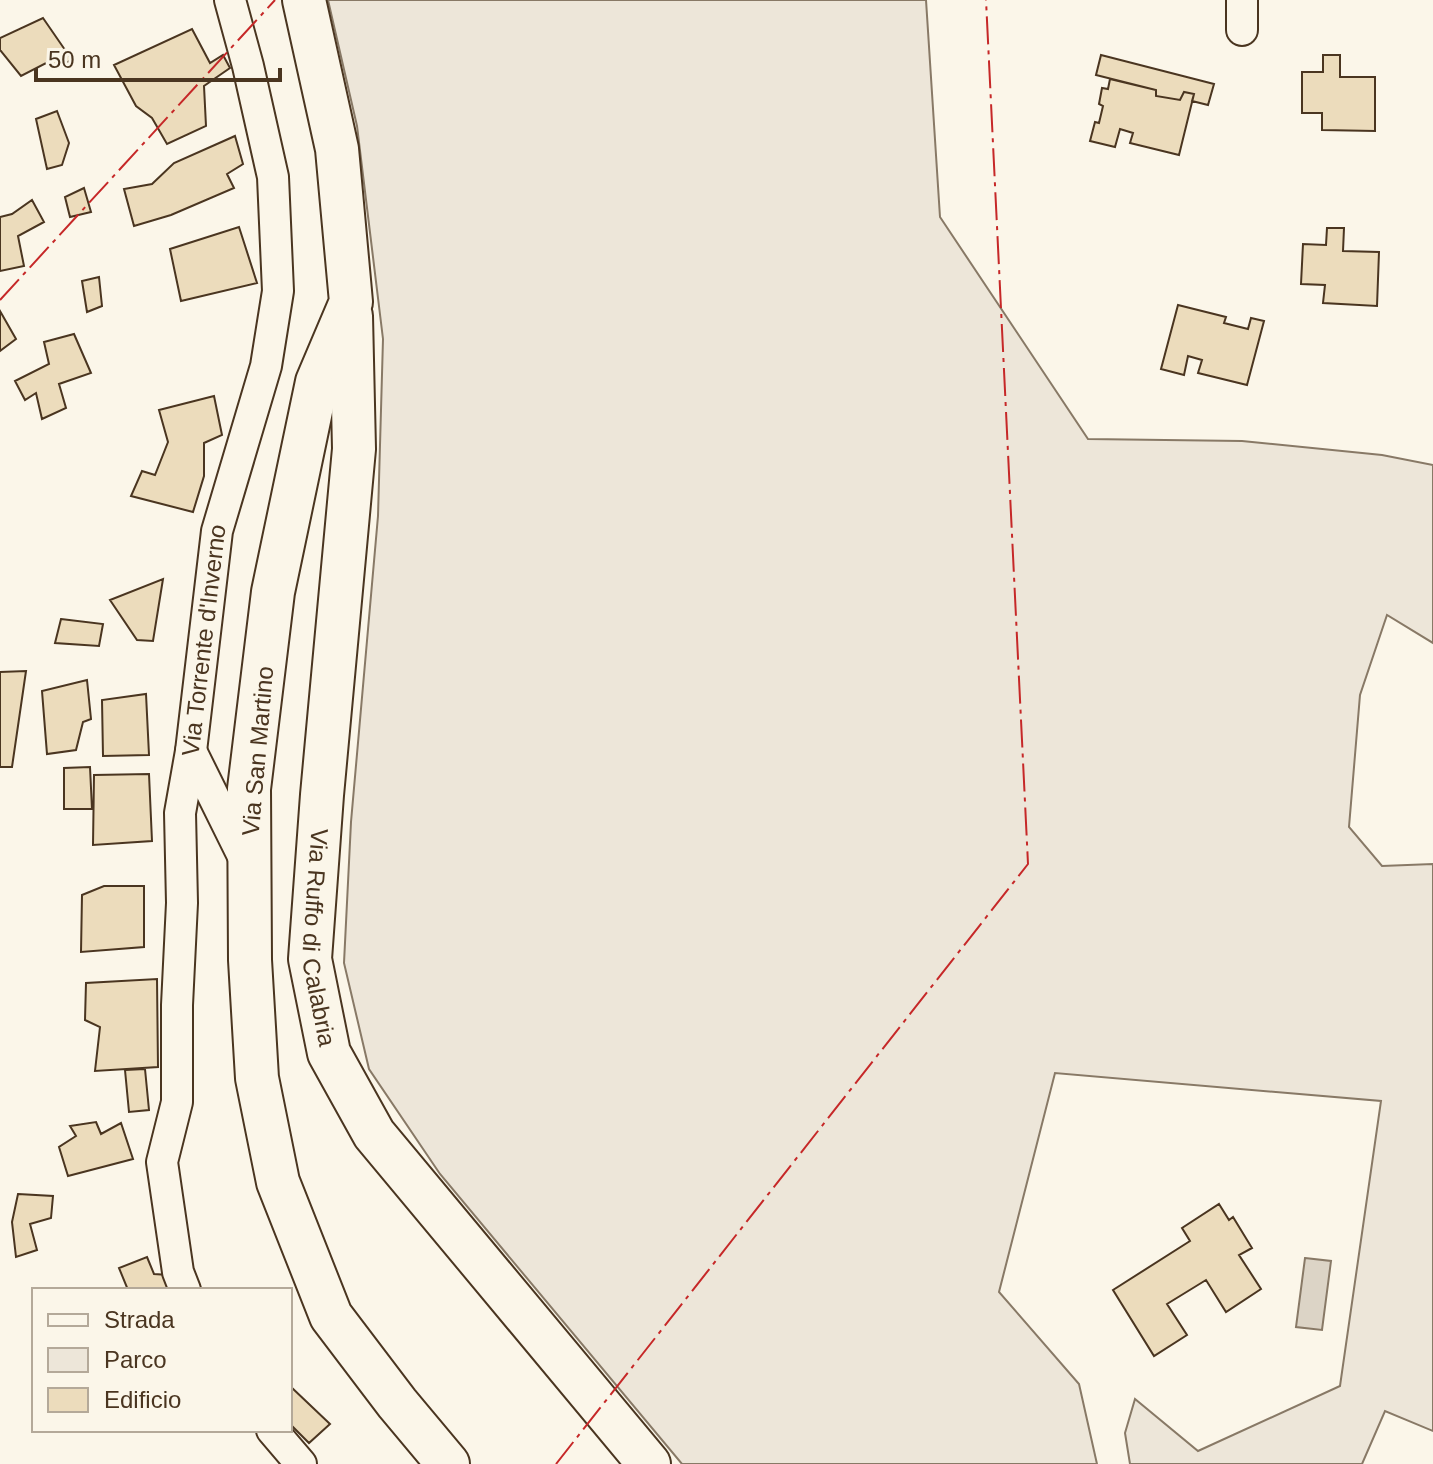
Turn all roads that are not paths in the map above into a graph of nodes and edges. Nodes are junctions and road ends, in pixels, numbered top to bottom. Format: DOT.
graph roads {
  1 [pos="230,0"];
  2 [pos="304,0"];
  3 [pos="351,302"];
  4 [pos="191,751"];
  5 [pos="249,869"];
  6 [pos="184,1288"];
  7 [pos="274,1432"];
  8 [pos="301,1464"];
  9 [pos="448,1464"];
  10 [pos="649,1464"];
  1 -- 4 [label="street, Via Torrente d'Inverno"];
  2 -- 3 [label="street, Via San Martino"];
  3 -- 5 [label="street, Via San Martino"];
  3 -- 10 [label="street, Via Ruffo di Calabria"];
  4 -- 5 [label="street"];
  4 -- 6 [label="street, Via Torrente d'Inverno"];
  5 -- 9 [label="street, Via San Martino"];
  7 -- 8 [label="street"];
}
